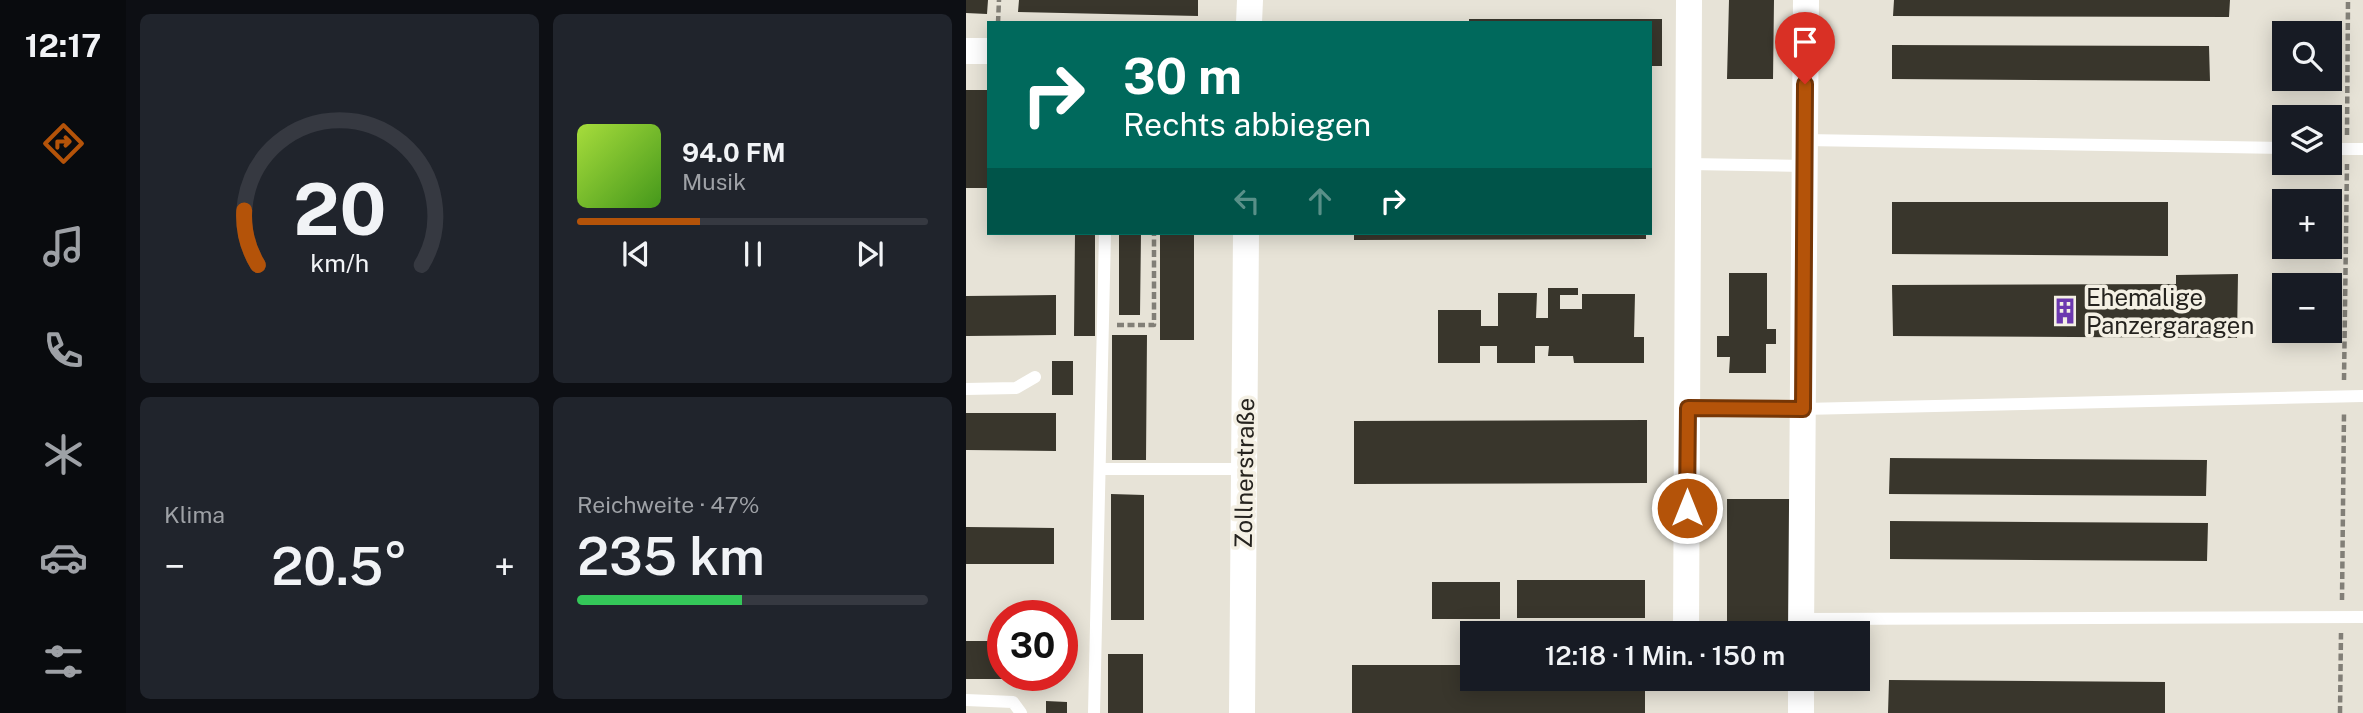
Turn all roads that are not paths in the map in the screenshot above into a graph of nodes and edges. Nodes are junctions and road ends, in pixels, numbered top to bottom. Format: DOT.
graph roads {
  1 [pos="1250,0"];
  2 [pos="1689,0"];
  3 [pos="1806,0"];
  4 [pos="1249,21"];
  5 [pos="966,51"];
  6 [pos="987,51"];
  7 [pos="2272,148"];
  8 [pos="2342,149"];
  9 [pos="2363,149"];
  10 [pos="1805,153"];
  11 [pos="1689,164"];
  12 [pos="1105,235"];
  13 [pos="1246,235"];
  14 [pos="1035,377"];
  15 [pos="966,389"];
  16 [pos="2363,396"];
  17 [pos="1688,408"];
  18 [pos="1803,409"];
  19 [pos="1100,469"];
  20 [pos="1244,469"];
  21 [pos="2363,617"];
  22 [pos="1686,621"];
  23 [pos="1801,621"];
  24 [pos="1870,625"];
  25 [pos="1801,691"];
  26 [pos="966,699"];
  27 [pos="1021,713"];
  28 [pos="1094,713"];
  29 [pos="1242,713"];
  30 [pos="1801,713"];
  1 -- 4 [label="street"];
  2 -- 11 [label="street"];
  3 -- 10 [label="street"];
  5 -- 6 [label="street"];
  7 -- 10 [label="lane"];
  8 -- 9 [label="lane"];
  10 -- 11 [label="lane"];
  10 -- 18 [label="street"];
  11 -- 17 [label="street"];
  12 -- 19 [label="lane"];
  13 -- 20 [label="street, Zollnerstraße"];
  14 -- 15 [label="lane"];
  16 -- 18 [label="lane"];
  17 -- 18 [label="lane"];
  17 -- 22 [label="street"];
  18 -- 23 [label="street"];
  19 -- 20 [label="lane"];
  19 -- 28 [label="lane"];
  20 -- 29 [label="street, Zollnerstraße"];
  21 -- 24 [label="lane"];
  25 -- 30 [label="street"];
  26 -- 27 [label="lane"];
}
